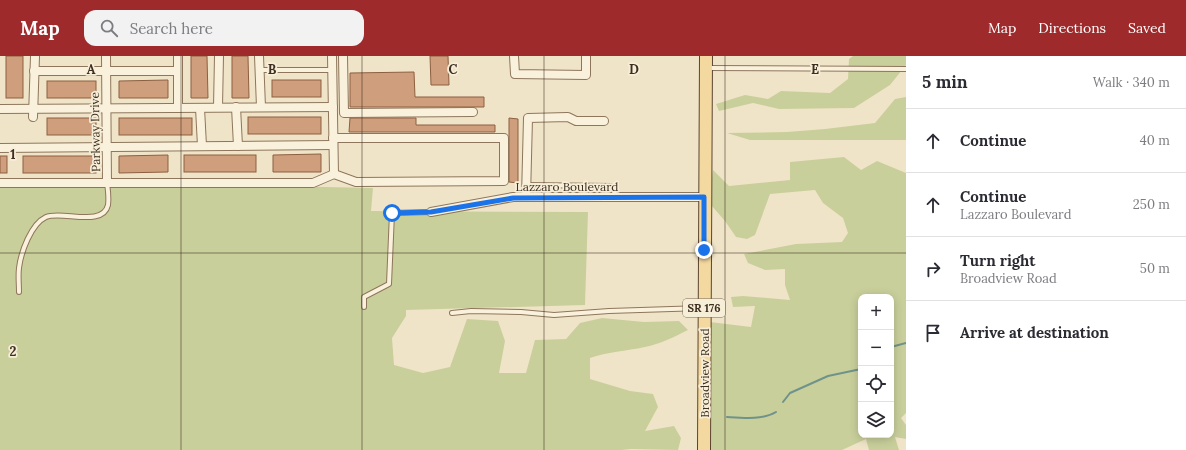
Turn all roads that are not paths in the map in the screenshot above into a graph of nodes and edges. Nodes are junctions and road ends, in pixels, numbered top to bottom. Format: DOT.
graph roads {
  1 [pos="35,56"];
  2 [pos="106,56"];
  3 [pos="178,56"];
  4 [pos="219,56"];
  5 [pos="259,56"];
  6 [pos="332,56"];
  7 [pos="343,56"];
  8 [pos="514,56"];
  9 [pos="586,56"];
  10 [pos="705,62"];
  11 [pos="906,69"];
  12 [pos="260,70"];
  13 [pos="332,70"];
  14 [pos="34,71"];
  15 [pos="106,71"];
  16 [pos="178,71"];
  17 [pos="218,107"];
  18 [pos="236,107"];
  19 [pos="261,107"];
  20 [pos="333,107"];
  21 [pos="106,108"];
  22 [pos="178,108"];
  23 [pos="200,108"];
  24 [pos="0,109"];
  25 [pos="473,112"];
  26 [pos="34,113"];
  27 [pos="604,121"];
  28 [pos="333,141"];
  29 [pos="202,146"];
  30 [pos="238,146"];
  31 [pos="106,147"];
  32 [pos="0,148"];
  33 [pos="334,174"];
  34 [pos="0,183"];
  35 [pos="107,183"];
  36 [pos="526,185"];
  37 [pos="571,185"];
  38 [pos="615,197"];
  39 [pos="704,197"];
  40 [pos="526,198"];
  41 [pos="571,198"];
  42 [pos="431,212"];
  43 [pos="19,292"];
  44 [pos="364,307"];
  45 [pos="704,308"];
  46 [pos="452,313"];
  47 [pos="704,450"];
  1 -- 14 [label="street"];
  2 -- 15 [label="street, Parkway Drive"];
  3 -- 16 [label="street"];
  4 -- 17 [label="street"];
  5 -- 12 [label="street"];
  6 -- 13 [label="street"];
  7 -- 25 [label="street"];
  8 -- 9 [label="street"];
  10 -- 11 [label="lane"];
  10 -- 39 [label="main road, Broadview Road / SR 176"];
  12 -- 13 [label="lane"];
  12 -- 19 [label="street"];
  13 -- 20 [label="street"];
  14 -- 15 [label="street"];
  14 -- 26 [label="street"];
  15 -- 16 [label="street"];
  15 -- 21 [label="street, Parkway Drive"];
  16 -- 22 [label="street"];
  17 -- 18 [label="street"];
  17 -- 23 [label="street"];
  18 -- 19 [label="street"];
  18 -- 30 [label="street"];
  19 -- 20 [label="street"];
  20 -- 28 [label="street"];
  21 -- 22 [label="street"];
  21 -- 26 [label="street"];
  21 -- 31 [label="street, Parkway Drive"];
  22 -- 23 [label="street"];
  23 -- 29 [label="street"];
  24 -- 26 [label="street"];
  27 -- 36 [label="street"];
  28 -- 30 [label="street"];
  28 -- 33 [label="street"];
  28 -- 33 [label="street"];
  29 -- 30 [label="street"];
  29 -- 31 [label="street"];
  31 -- 32 [label="street"];
  31 -- 35 [label="street, Parkway Drive"];
  33 -- 35 [label="street"];
  34 -- 35 [label="street"];
  35 -- 43 [label="lane"];
  36 -- 37 [label="lane"];
  36 -- 40 [label="street"];
  37 -- 38 [label="lane"];
  37 -- 41 [label="lane"];
  38 -- 39 [label="street, Lazzaro Boulevard"];
  38 -- 41 [label="street, Lazzaro Boulevard"];
  39 -- 45 [label="main road, Broadview Road / SR 176"];
  40 -- 41 [label="street, Lazzaro Boulevard"];
  40 -- 42 [label="street, Lazzaro Boulevard"];
  42 -- 44 [label="lane"];
  45 -- 46 [label="lane"];
  45 -- 47 [label="main road, Broadview Road / SR 176"];
}
